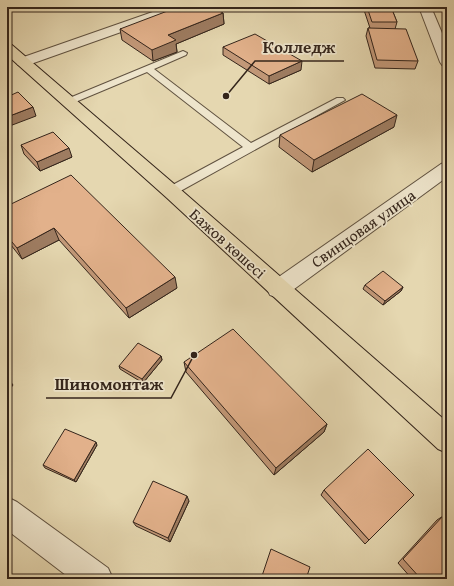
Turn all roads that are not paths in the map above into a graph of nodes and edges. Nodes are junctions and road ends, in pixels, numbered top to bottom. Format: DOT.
graph roads {
  1 [pos="179,7"];
  2 [pos="425,7"];
  3 [pos="7,48"];
  4 [pos="444,48"];
  5 [pos="183,53"];
  6 [pos="23,62"];
  7 [pos="447,62"];
  8 [pos="148,69"];
  9 [pos="340,100"];
  10 [pos="70,101"];
  11 [pos="250,147"];
  12 [pos="447,168"];
  13 [pos="171,191"];
  14 [pos="278,289"];
  15 [pos="447,440"];
  16 [pos="7,512"];
  17 [pos="97,579"];
  1 -- 6 [label="street"];
  2 -- 4 [label="street"];
  3 -- 6 [label="main road, Бажов көшесі"];
  4 -- 7 [label="street"];
  5 -- 8 [label="lane"];
  6 -- 10 [label="main road, Бажов көшесі"];
  8 -- 10 [label="lane"];
  8 -- 11 [label="lane"];
  9 -- 11 [label="lane"];
  10 -- 13 [label="main road, Бажов көшесі"];
  11 -- 13 [label="lane"];
  12 -- 14 [label="street, Свинцовая улица"];
  13 -- 14 [label="main road, Бажов көшесі"];
  14 -- 15 [label="main road, Бажов көшесі"];
  16 -- 17 [label="street"];
}
